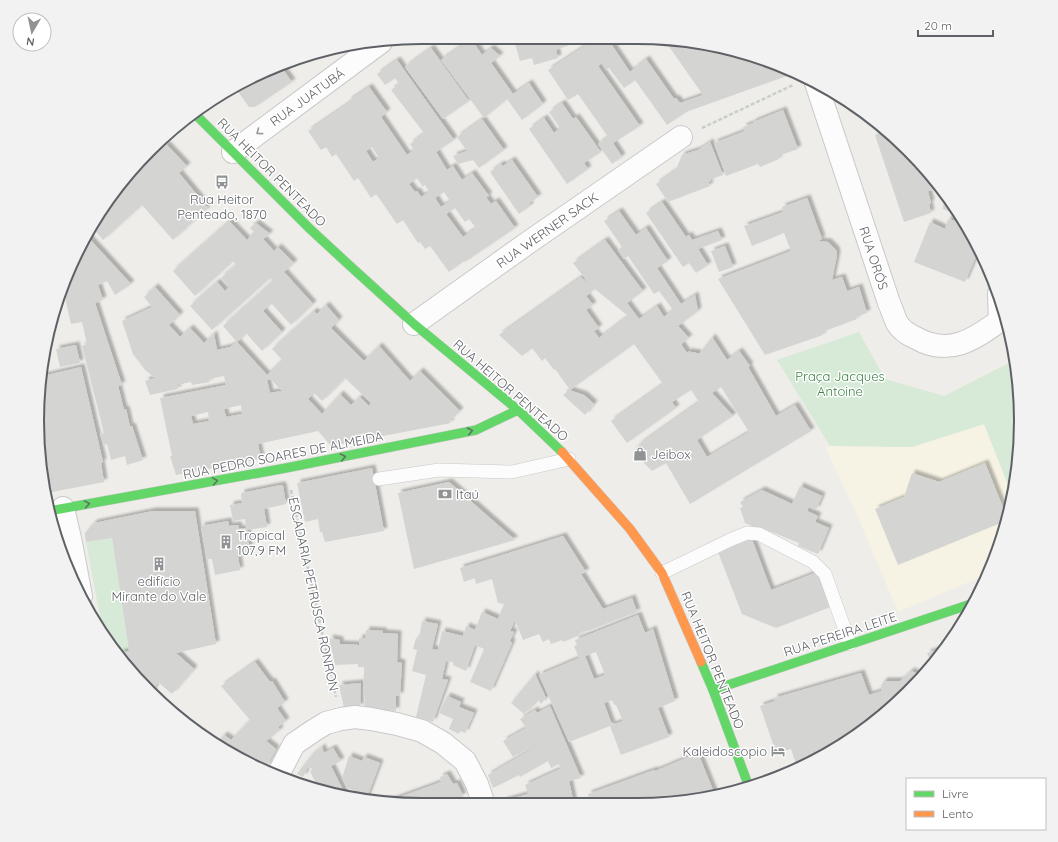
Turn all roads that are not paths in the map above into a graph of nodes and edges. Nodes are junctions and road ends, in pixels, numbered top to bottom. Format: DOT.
graph roads {
  1 [pos="375,47"];
  2 [pos="819,91"];
  3 [pos="198,117"];
  4 [pos="681,137"];
  5 [pos="232,152"];
  6 [pos="1000,320"];
  7 [pos="414,324"];
  8 [pos="518,410"];
  9 [pos="569,459"];
  10 [pos="379,479"];
  11 [pos="56,510"];
  12 [pos="662,573"];
  13 [pos="77,574"];
  14 [pos="965,606"];
  15 [pos="850,644"];
  16 [pos="713,690"];
  17 [pos="280,770"];
  18 [pos="747,781"];
  19 [pos="482,798"];
  1 -- 5 [label="street, RUA JUATUBÁ, one-way"];
  2 -- 6 [label="street, RUA ORÓS"];
  3 -- 5 [label="main road, RUA HEITOR PENTEADO"];
  4 -- 7 [label="street, RUA WERNER SACK"];
  5 -- 7 [label="main road, RUA HEITOR PENTEADO"];
  7 -- 8 [label="main road, RUA HEITOR PENTEADO"];
  8 -- 9 [label="main road, RUA HEITOR PENTEADO"];
  11 -- 8 [label="main road, RUA PEDRO SOARES DE ALMEIDA, one-way"];
  9 -- 10 [label="lane"];
  9 -- 12 [label="main road, RUA HEITOR PENTEADO"];
  11 -- 13 [label="street"];
  12 -- 15 [label="lane"];
  12 -- 16 [label="main road, RUA HEITOR PENTEADO"];
  14 -- 15 [label="main road, RUA PEREIRA LEITE"];
  15 -- 16 [label="main road, RUA PEREIRA LEITE"];
  16 -- 18 [label="main road, RUA HEITOR PENTEADO"];
  17 -- 19 [label="street"];
}
